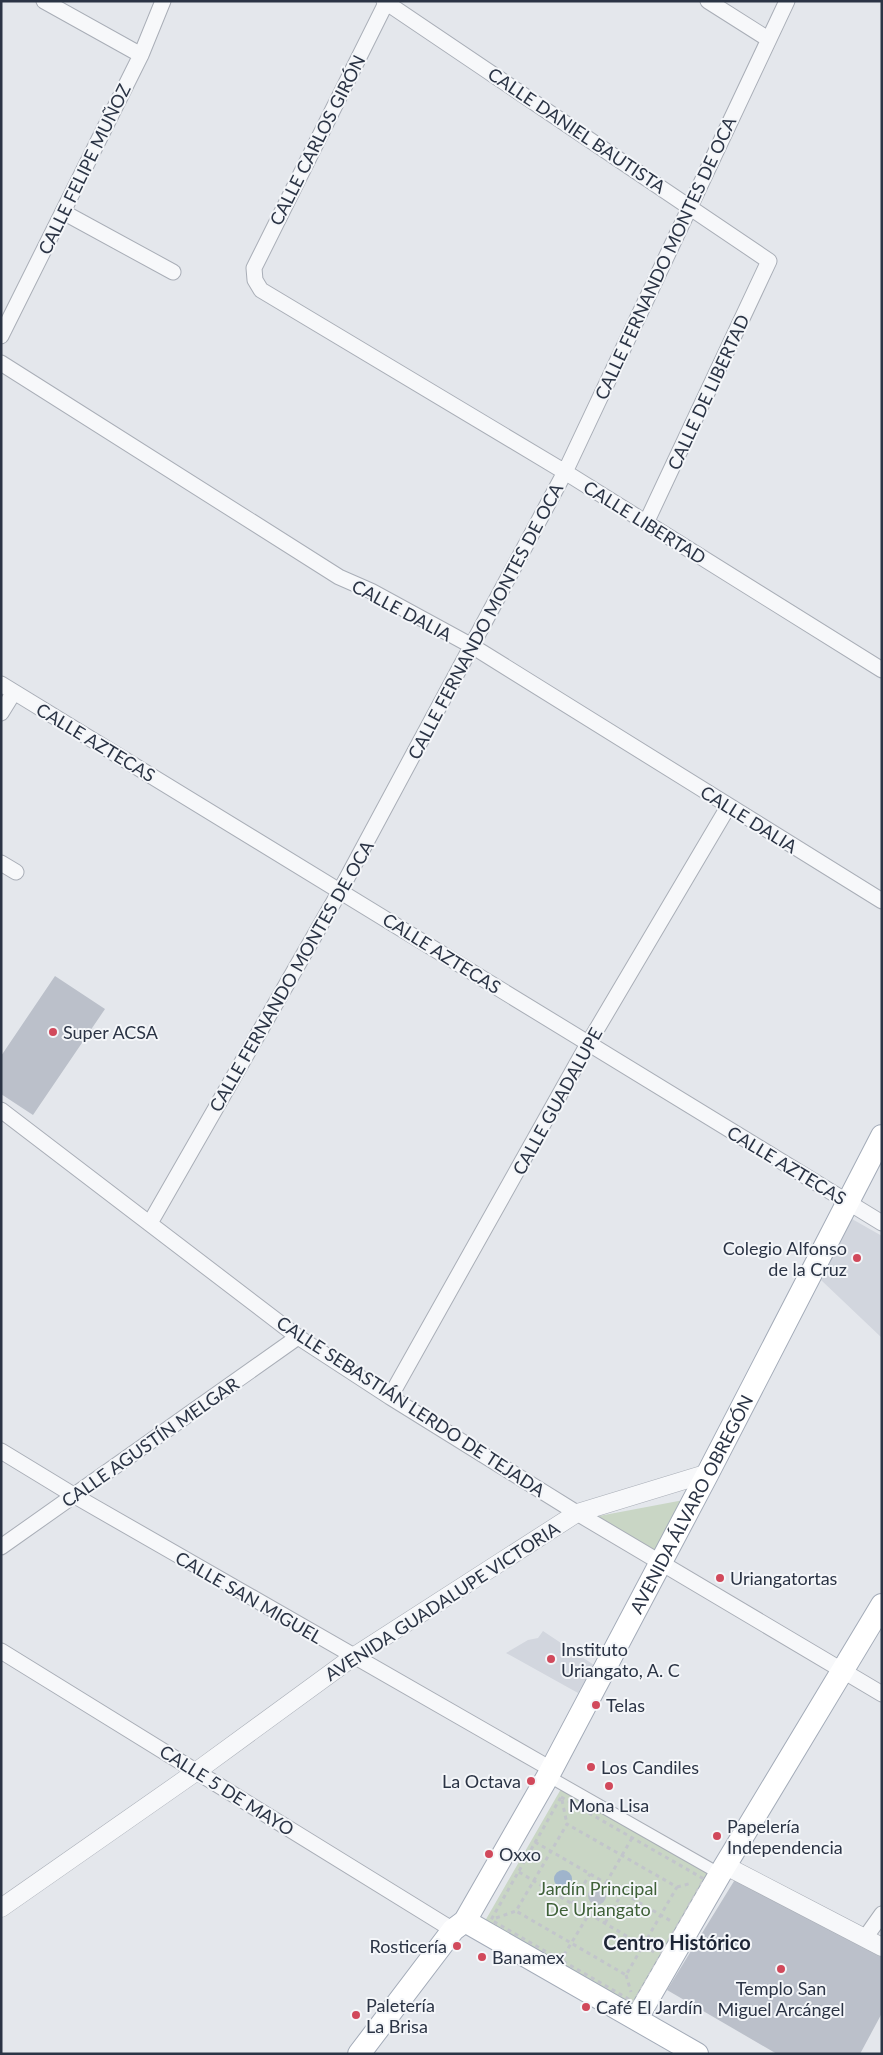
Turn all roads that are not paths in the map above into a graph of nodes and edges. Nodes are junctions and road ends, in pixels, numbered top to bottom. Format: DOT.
graph roads {
  1 [pos="44,1"];
  2 [pos="163,1"];
  3 [pos="708,1"];
  4 [pos="787,1"];
  5 [pos="386,2"];
  6 [pos="768,39"];
  7 [pos="141,55"];
  8 [pos="690,206"];
  9 [pos="63,212"];
  10 [pos="769,261"];
  11 [pos="173,272"];
  12 [pos="255,280"];
  13 [pos="1,336"];
  14 [pos="1,363"];
  15 [pos="565,472"];
  16 [pos="646,523"];
  17 [pos="472,646"];
  18 [pos="882,670"];
  19 [pos="8,688"];
  20 [pos="1,713"];
  21 [pos="728,806"];
  22 [pos="1,863"];
  23 [pos="16,872"];
  24 [pos="340,891"];
  25 [pos="882,901"];
  26 [pos="588,1044"];
  27 [pos="2,1112"];
  28 [pos="882,1136"];
  29 [pos="847,1202"];
  30 [pos="150,1223"];
  31 [pos="882,1223"];
  32 [pos="298,1337"];
  33 [pos="390,1398"];
  34 [pos="1,1451"];
  35 [pos="708,1473"];
  36 [pos="75,1496"];
  37 [pos="577,1513"];
  38 [pos="1,1547"];
  39 [pos="660,1562"];
  40 [pos="882,1605"];
  41 [pos="1,1651"];
  42 [pos="353,1657"];
  43 [pos="842,1671"];
  44 [pos="882,1694"];
  45 [pos="197,1771"];
  46 [pos="550,1773"];
  47 [pos="723,1870"];
  48 [pos="1,1908"];
  49 [pos="882,1914"];
  50 [pos="459,1926"];
  51 [pos="865,1938"];
  52 [pos="882,1947"];
  53 [pos="637,2018"];
  54 [pos="359,2054"];
  55 [pos="697,2054"];
  1 -- 7 [label="street"];
  2 -- 7 [label="street, CALLE FELIPE MUÑOZ"];
  3 -- 6 [label="street"];
  4 -- 6 [label="street, CALLE FERNANDO MONTES DE OCA"];
  5 -- 8 [label="street, CALLE DANIEL BAUTISTA"];
  5 -- 12 [label="street, CALLE CARLOS GIRÓN"];
  6 -- 8 [label="street, CALLE FERNANDO MONTES DE OCA"];
  7 -- 9 [label="street, CALLE FELIPE MUÑOZ"];
  8 -- 10 [label="street, CALLE DANIEL BAUTISTA"];
  8 -- 15 [label="street, CALLE FERNANDO MONTES DE OCA"];
  9 -- 11 [label="street"];
  9 -- 13 [label="street, CALLE FELIPE MUÑOZ"];
  10 -- 16 [label="street, CALLE DE LIBERTAD"];
  12 -- 15 [label="street, CALLE LIBERTAD"];
  14 -- 17 [label="street, CALLE DALIA"];
  15 -- 16 [label="street, CALLE LIBERTAD"];
  15 -- 17 [label="street, CALLE FERNANDO MONTES DE OCA"];
  16 -- 18 [label="street, CALLE LIBERTAD"];
  17 -- 21 [label="street, CALLE DALIA"];
  17 -- 24 [label="street, CALLE FERNANDO MONTES DE OCA"];
  19 -- 20 [label="street"];
  19 -- 24 [label="street, CALLE AZTECAS"];
  21 -- 25 [label="street, CALLE DALIA"];
  21 -- 26 [label="street, CALLE GUADALUPE"];
  22 -- 23 [label="street"];
  24 -- 26 [label="street, CALLE AZTECAS"];
  24 -- 30 [label="street, CALLE FERNANDO MONTES DE OCA"];
  26 -- 29 [label="street, CALLE AZTECAS"];
  26 -- 33 [label="street, CALLE GUADALUPE"];
  27 -- 30 [label="street, CALLE SEBASTIÁN LERDO DE TEJADA"];
  28 -- 29 [label="main road, AVENIDA ÁLVARO OBREGÓN"];
  29 -- 31 [label="street, CALLE AZTECAS"];
  29 -- 35 [label="main road, AVENIDA ÁLVARO OBREGÓN"];
  30 -- 32 [label="street, CALLE SEBASTIÁN LERDO DE TEJADA"];
  32 -- 33 [label="street, CALLE SEBASTIÁN LERDO DE TEJADA"];
  32 -- 36 [label="street, CALLE AGUSTÍN MELGAR"];
  33 -- 37 [label="street, CALLE SEBASTIÁN LERDO DE TEJADA"];
  34 -- 36 [label="street, CALLE SAN MIGUEL"];
  35 -- 37 [label="street, AVENIDA GUADALUPE VICTORIA"];
  35 -- 39 [label="main road, AVENIDA ÁLVARO OBREGÓN"];
  36 -- 38 [label="street, CALLE AGUSTÍN MELGAR"];
  36 -- 42 [label="street, CALLE SAN MIGUEL"];
  37 -- 39 [label="street, CALLE SEBASTIÁN LERDO DE TEJADA"];
  37 -- 42 [label="street, AVENIDA GUADALUPE VICTORIA"];
  39 -- 43 [label="street, CALLE SEBASTIÁN LERDO DE TEJADA"];
  39 -- 46 [label="main road, AVENIDA ÁLVARO OBREGÓN"];
  40 -- 43 [label="main road"];
  41 -- 45 [label="street, CALLE 5 DE MAYO"];
  42 -- 45 [label="street, AVENIDA GUADALUPE VICTORIA"];
  42 -- 46 [label="street, CALLE SAN MIGUEL"];
  43 -- 44 [label="street, CALLE SEBASTIÁN LERDO DE TEJADA"];
  43 -- 47 [label="main road"];
  45 -- 48 [label="street, AVENIDA GUADALUPE VICTORIA"];
  45 -- 50 [label="street, CALLE 5 DE MAYO"];
  46 -- 47 [label="street"];
  46 -- 50 [label="main road, AVENIDA ÁLVARO OBREGÓN"];
  47 -- 51 [label="street"];
  47 -- 53 [label="main road"];
  49 -- 51 [label="street"];
  50 -- 53 [label="main road"];
  50 -- 54 [label="main road, AVENIDA ÁLVARO OBREGÓN"];
  51 -- 52 [label="street"];
  53 -- 55 [label="main road"];
}
